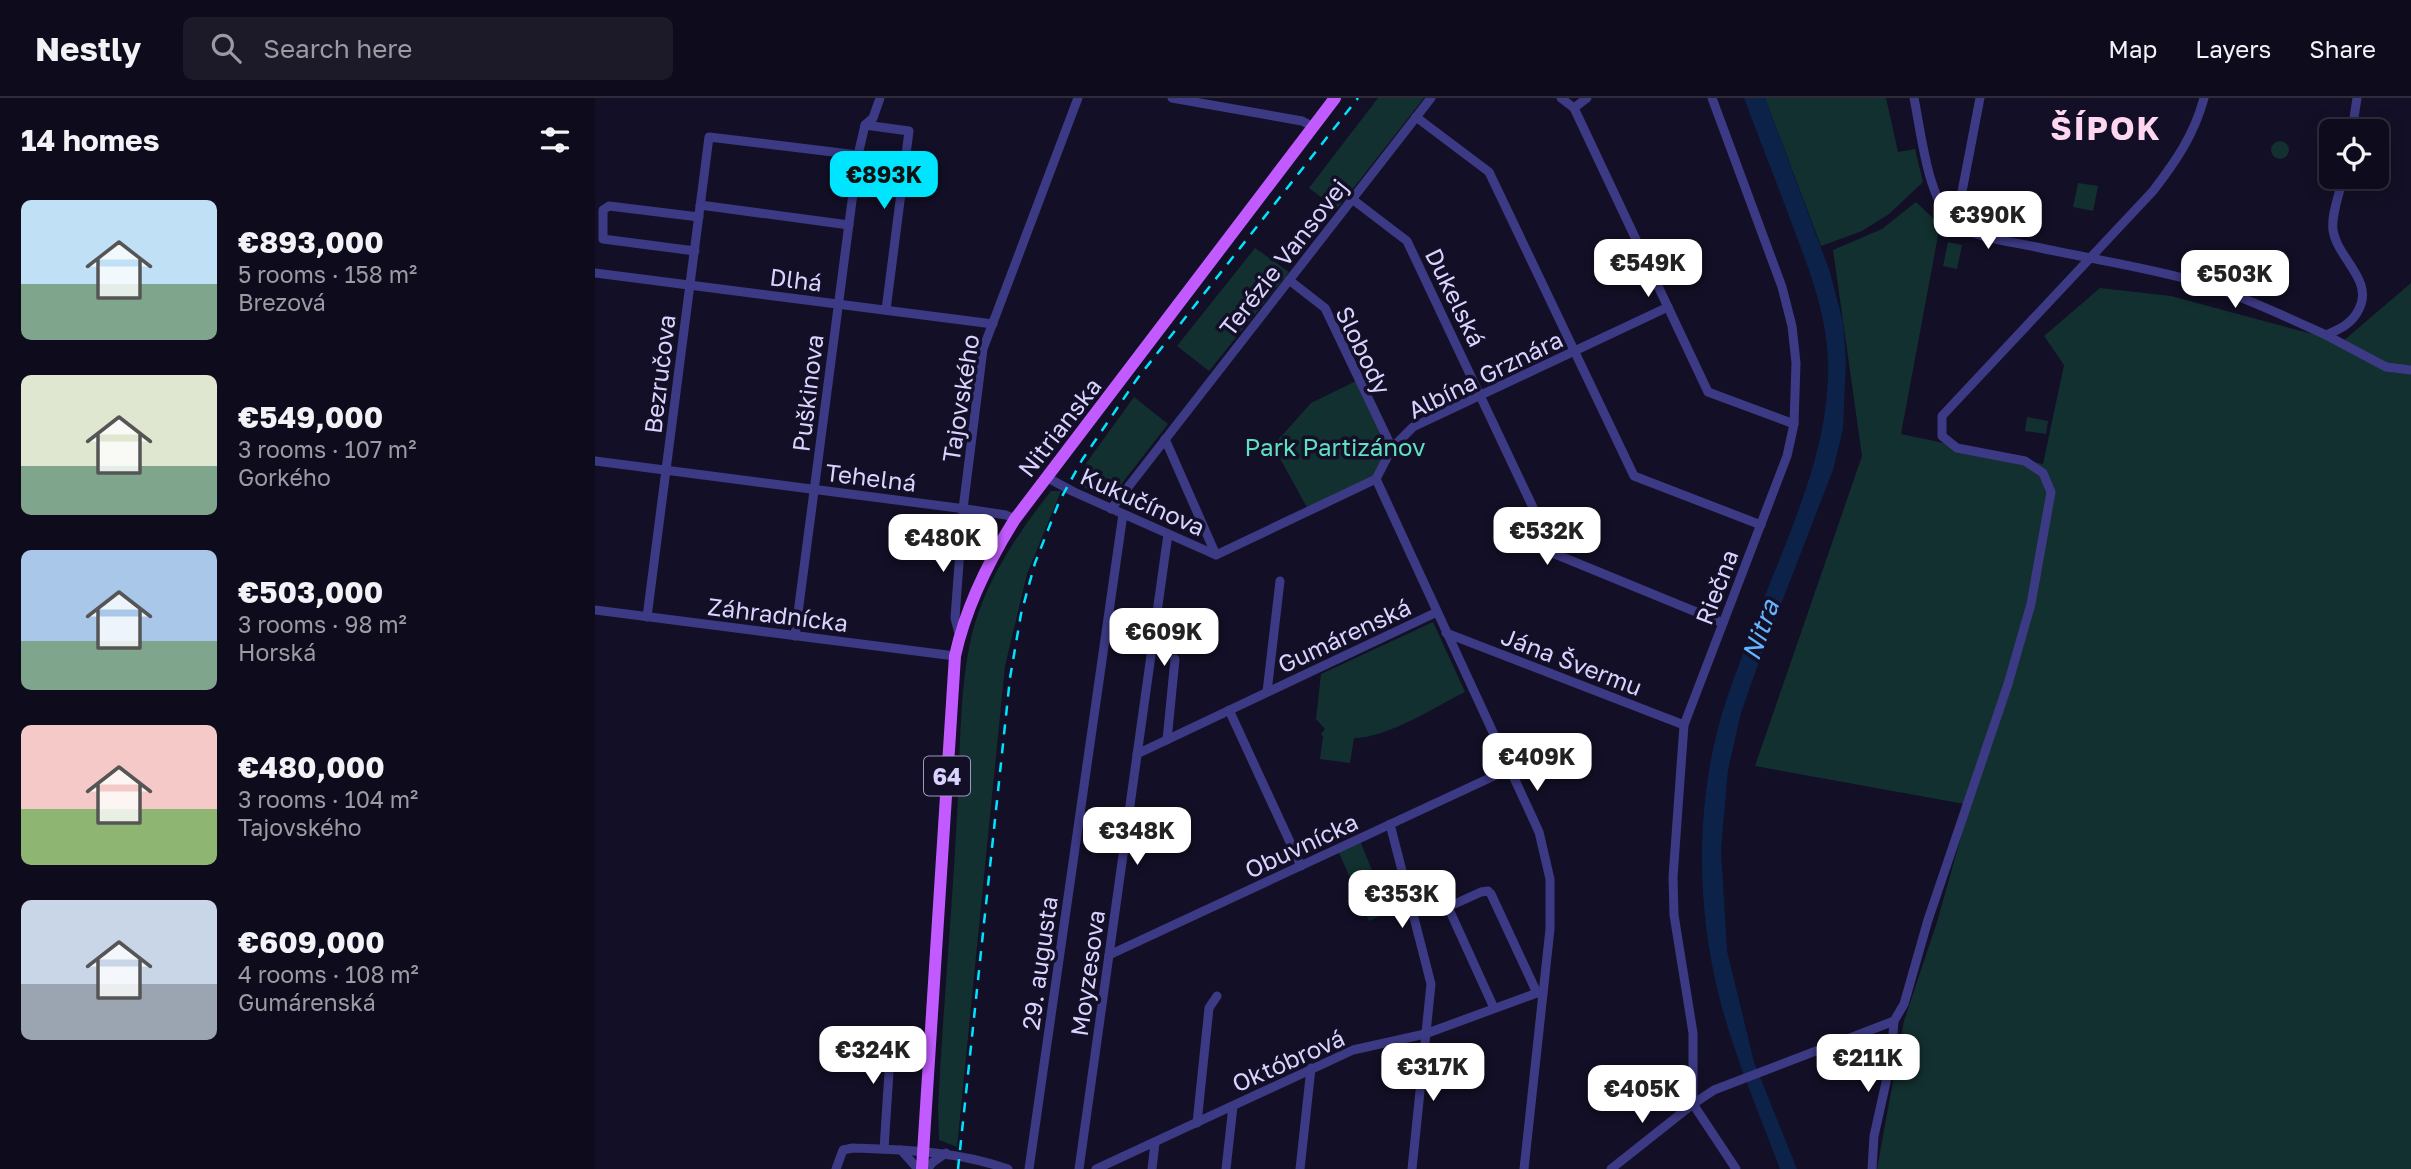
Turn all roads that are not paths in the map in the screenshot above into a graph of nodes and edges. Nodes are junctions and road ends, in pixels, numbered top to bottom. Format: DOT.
graph roads {
  1 [pos="880,98"];
  2 [pos="1078,98"];
  3 [pos="1172,98"];
  4 [pos="1335,98"];
  5 [pos="1431,98"];
  6 [pos="1562,98"];
  7 [pos="1587,98"];
  8 [pos="1711,98"];
  9 [pos="1914,98"];
  10 [pos="1980,98"];
  11 [pos="2204,98"];
  12 [pos="2357,98"];
  13 [pos="1574,108"];
  14 [pos="1416,117"];
  15 [pos="2354,119"];
  16 [pos="865,125"];
  17 [pos="1314,127"];
  18 [pos="858,155"];
  19 [pos="2340,189"];
  20 [pos="1352,199"];
  21 [pos="700,205"];
  22 [pos="699,217"];
  23 [pos="1956,223"];
  24 [pos="849,225"];
  25 [pos="2101,248"];
  26 [pos="695,251"];
  27 [pos="2090,259"];
  28 [pos="2107,262"];
  29 [pos="595,273"];
  30 [pos="1289,280"];
  31 [pos="690,285"];
  32 [pos="838,304"];
  33 [pos="1668,307"];
  34 [pos="886,310"];
  35 [pos="992,324"];
  36 [pos="2326,335"];
  37 [pos="1575,351"];
  38 [pos="2411,370"];
  39 [pos="1481,395"];
  40 [pos="1794,424"];
  41 [pos="1165,439"];
  42 [pos="1392,448"];
  43 [pos="595,461"];
  44 [pos="666,471"];
  45 [pos="1047,477"];
  46 [pos="1376,479"];
  47 [pos="814,489"];
  48 [pos="963,509"];
  49 [pos="1111,509"];
  50 [pos="1123,514"];
  51 [pos="1015,519"];
  52 [pos="1761,525"];
  53 [pos="1168,534"];
  54 [pos="1216,555"];
  55 [pos="1280,581"];
  56 [pos="595,610"];
  57 [pos="1437,612"];
  58 [pos="647,617"];
  59 [pos="1723,623"];
  60 [pos="1446,633"];
  61 [pos="960,635"];
  62 [pos="795,636"];
  63 [pos="955,656"];
  64 [pos="1175,659"];
  65 [pos="1266,692"];
  66 [pos="1229,710"];
  67 [pos="1684,725"];
  68 [pos="1167,740"];
  69 [pos="1137,754"];
  70 [pos="1509,769"];
  71 [pos="1390,824"];
  72 [pos="1301,866"];
  73 [pos="1411,905"];
  74 [pos="1448,907"];
  75 [pos="1109,955"];
  76 [pos="1540,993"];
  77 [pos="1216,996"];
  78 [pos="1494,1008"];
  79 [pos="1894,1021"];
  80 [pos="1425,1034"];
  81 [pos="929,1047"];
  82 [pos="1311,1068"];
  83 [pos="1693,1104"];
  84 [pos="1233,1106"];
  85 [pos="1197,1123"];
  86 [pos="925,1134"];
  87 [pos="1155,1143"];
  88 [pos="884,1149"];
  89 [pos="901,1150"];
  90 [pos="923,1151"];
  91 [pos="946,1153"];
  92 [pos="1732,1167"];
  93 [pos="836,1169"];
  94 [pos="922,1169"];
  95 [pos="1008,1169"];
  96 [pos="1029,1169"];
  97 [pos="1079,1169"];
  98 [pos="1096,1169"];
  99 [pos="1152,1169"];
  100 [pos="1226,1169"];
  101 [pos="1300,1169"];
  102 [pos="1412,1169"];
  103 [pos="1524,1169"];
  104 [pos="1611,1169"];
  105 [pos="1872,1169"];
  1 -- 16 [label="street, Puškinova"];
  2 -- 35 [label="street, Tajovského"];
  3 -- 17 [label="street"];
  4 -- 17 [label="main road, Nitrianska / 64"];
  5 -- 14 [label="street, Terézie Vansovej"];
  6 -- 13 [label="street"];
  7 -- 13 [label="street"];
  8 -- 40 [label="street, Riečna"];
  9 -- 23 [label="street"];
  10 -- 23 [label="street"];
  11 -- 25 [label="street"];
  12 -- 15 [label="street"];
  13 -- 33 [label="street"];
  14 -- 20 [label="street, Terézie Vansovej"];
  14 -- 37 [label="street"];
  16 -- 18 [label="street, Puškinova"];
  16 -- 34 [label="street"];
  17 -- 45 [label="main road, Nitrianska / 64"];
  18 -- 21 [label="street, Bezručova"];
  18 -- 24 [label="street, Puškinova"];
  19 -- 36 [label="street"];
  20 -- 30 [label="street, Terézie Vansovej"];
  20 -- 39 [label="street, Dukelská"];
  21 -- 22 [label="street, Bezručova"];
  21 -- 24 [label="street"];
  22 -- 26 [label="street, Bezručova"];
  22 -- 26 [label="street"];
  23 -- 27 [label="street"];
  24 -- 32 [label="street, Puškinova"];
  25 -- 27 [label="street"];
  25 -- 28 [label="street"];
  26 -- 31 [label="street, Bezručova"];
  27 -- 28 [label="street"];
  27 -- 79 [label="street"];
  28 -- 36 [label="street"];
  29 -- 31 [label="street, Dlhá"];
  30 -- 41 [label="street, Terézie Vansovej"];
  30 -- 42 [label="street, Slobody"];
  31 -- 32 [label="street, Dlhá"];
  31 -- 44 [label="street, Bezručova"];
  32 -- 34 [label="street, Dlhá"];
  32 -- 47 [label="street, Puškinova"];
  33 -- 37 [label="street, Albína Grznára"];
  33 -- 40 [label="street"];
  34 -- 35 [label="street, Dlhá"];
  35 -- 48 [label="street, Tajovského"];
  36 -- 38 [label="street"];
  37 -- 39 [label="street, Albína Grznára"];
  37 -- 52 [label="street"];
  39 -- 42 [label="street, Albína Grznára"];
  39 -- 59 [label="street, Dukelská"];
  40 -- 52 [label="street, Riečna"];
  41 -- 49 [label="street, Terézie Vansovej"];
  41 -- 54 [label="street"];
  42 -- 46 [label="street, Albína Grznára"];
  43 -- 44 [label="street, Tehelná"];
  44 -- 47 [label="street, Tehelná"];
  44 -- 58 [label="street, Bezručova"];
  45 -- 49 [label="street, Kukučínova"];
  45 -- 51 [label="main road, Nitrianska / 64"];
  46 -- 54 [label="street, Kukučínova"];
  46 -- 57 [label="street"];
  47 -- 48 [label="street, Tehelná"];
  47 -- 62 [label="street, Puškinova"];
  48 -- 51 [label="street, Tehelná"];
  48 -- 61 [label="street, Tajovského"];
  49 -- 50 [label="street, Kukučínova"];
  50 -- 53 [label="street, Kukučínova"];
  50 -- 96 [label="street, 29. augusta"];
  51 -- 61 [label="main road, Nitrianska / 64"];
  52 -- 59 [label="street, Riečna"];
  53 -- 54 [label="street, Kukučínova"];
  53 -- 69 [label="street, Moyzesova"];
  55 -- 65 [label="street, Gumárenská"];
  56 -- 58 [label="street, Záhradnícka"];
  57 -- 60 [label="street"];
  57 -- 65 [label="street, Gumárenská"];
  58 -- 62 [label="street, Záhradnícka"];
  59 -- 67 [label="street, Riečna"];
  60 -- 67 [label="street, Jána Švermu"];
  60 -- 70 [label="street"];
  61 -- 63 [label="main road, Nitrianska / 64"];
  62 -- 63 [label="street, Záhradnícka"];
  63 -- 81 [label="main road, Nitrianska / 64"];
  64 -- 68 [label="street"];
  65 -- 66 [label="street, Gumárenská"];
  66 -- 68 [label="street, Gumárenská"];
  66 -- 72 [label="street"];
  67 -- 83 [label="street, Riečna"];
  68 -- 69 [label="street, Gumárenská"];
  69 -- 75 [label="street, Moyzesova"];
  70 -- 71 [label="street, Obuvnícka"];
  70 -- 76 [label="street"];
  71 -- 72 [label="street, Obuvnícka"];
  71 -- 73 [label="street"];
  72 -- 75 [label="street, Obuvnícka"];
  73 -- 74 [label="street"];
  73 -- 80 [label="street"];
  74 -- 76 [label="street"];
  74 -- 78 [label="street"];
  75 -- 97 [label="street, Moyzesova"];
  76 -- 78 [label="street, Októbrová"];
  76 -- 103 [label="street"];
  77 -- 85 [label="street"];
  78 -- 80 [label="street, Októbrová"];
  79 -- 83 [label="street"];
  79 -- 105 [label="street"];
  80 -- 82 [label="street, Októbrová"];
  80 -- 102 [label="street"];
  81 -- 86 [label="main road, Nitrianska / 64"];
  81 -- 88 [label="street"];
  82 -- 84 [label="street, Októbrová"];
  82 -- 101 [label="street"];
  83 -- 92 [label="street"];
  83 -- 104 [label="street"];
  84 -- 85 [label="street, Októbrová"];
  84 -- 100 [label="street"];
  85 -- 87 [label="street, Októbrová"];
  86 -- 90 [label="main road, Nitrianska / 64"];
  86 -- 91 [label="street"];
  87 -- 98 [label="street, Októbrová"];
  87 -- 99 [label="street"];
  88 -- 89 [label="street"];
  88 -- 93 [label="street"];
  89 -- 90 [label="street"];
  89 -- 94 [label="street"];
  90 -- 91 [label="street"];
  90 -- 94 [label="main road, Nitrianska / 64"];
  91 -- 94 [label="street"];
  91 -- 95 [label="street"];
}
